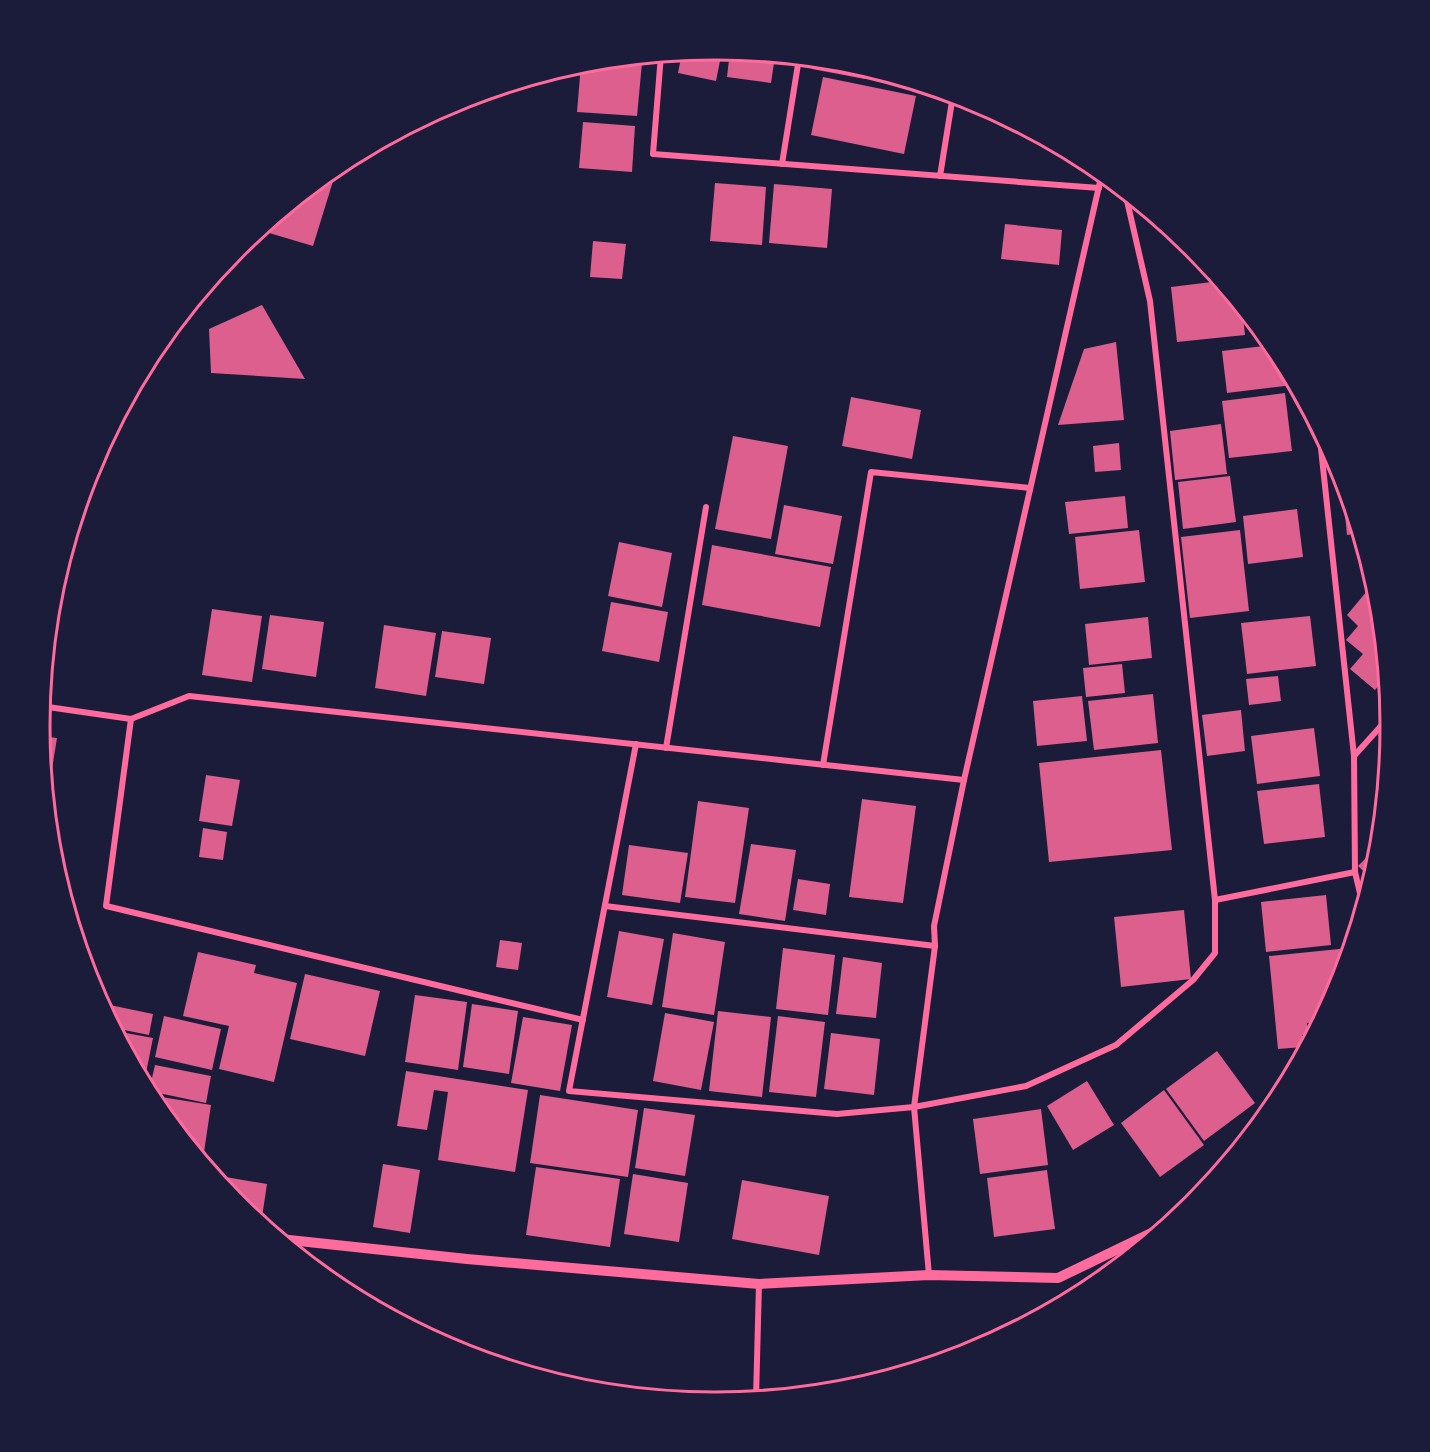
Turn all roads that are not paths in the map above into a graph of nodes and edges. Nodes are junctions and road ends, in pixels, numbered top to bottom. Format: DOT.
graph roads {
  1 [pos="660,63"];
  2 [pos="798,66"];
  3 [pos="952,104"];
  4 [pos="782,164"];
  5 [pos="940,176"];
  6 [pos="1100,184"];
  7 [pos="1099,188"];
  8 [pos="1128,204"];
  9 [pos="1321,452"];
  10 [pos="1030,488"];
  11 [pos="706,507"];
  12 [pos="50,707"];
  13 [pos="131,719"];
  14 [pos="1380,727"];
  15 [pos="636,744"];
  16 [pos="666,748"];
  17 [pos="1354,756"];
  18 [pos="823,765"];
  19 [pos="964,780"];
  20 [pos="1355,872"];
  21 [pos="1360,891"];
  22 [pos="1215,900"];
  23 [pos="605,906"];
  24 [pos="934,946"];
  25 [pos="583,1020"];
  26 [pos="914,1107"];
  27 [pos="294,1240"];
  28 [pos="1137,1240"];
  29 [pos="929,1275"];
  30 [pos="759,1284"];
  31 [pos="756,1390"];
  1 -- 4 [label="street"];
  2 -- 4 [label="street"];
  3 -- 5 [label="street"];
  4 -- 5 [label="street"];
  5 -- 7 [label="street"];
  6 -- 7 [label="street"];
  7 -- 10 [label="street"];
  8 -- 22 [label="street"];
  9 -- 17 [label="street"];
  10 -- 18 [label="street"];
  10 -- 19 [label="street"];
  11 -- 16 [label="street"];
  12 -- 13 [label="street"];
  13 -- 15 [label="street"];
  13 -- 25 [label="street"];
  14 -- 17 [label="street"];
  15 -- 16 [label="street"];
  15 -- 23 [label="street"];
  16 -- 18 [label="street"];
  17 -- 20 [label="street"];
  18 -- 19 [label="street"];
  19 -- 24 [label="street"];
  20 -- 21 [label="street"];
  20 -- 22 [label="street"];
  22 -- 26 [label="street"];
  23 -- 24 [label="street"];
  23 -- 25 [label="street"];
  24 -- 26 [label="street"];
  25 -- 26 [label="street"];
  26 -- 29 [label="street"];
  27 -- 30 [label="street"];
  28 -- 29 [label="street"];
  29 -- 30 [label="street"];
  30 -- 31 [label="street"];
}
